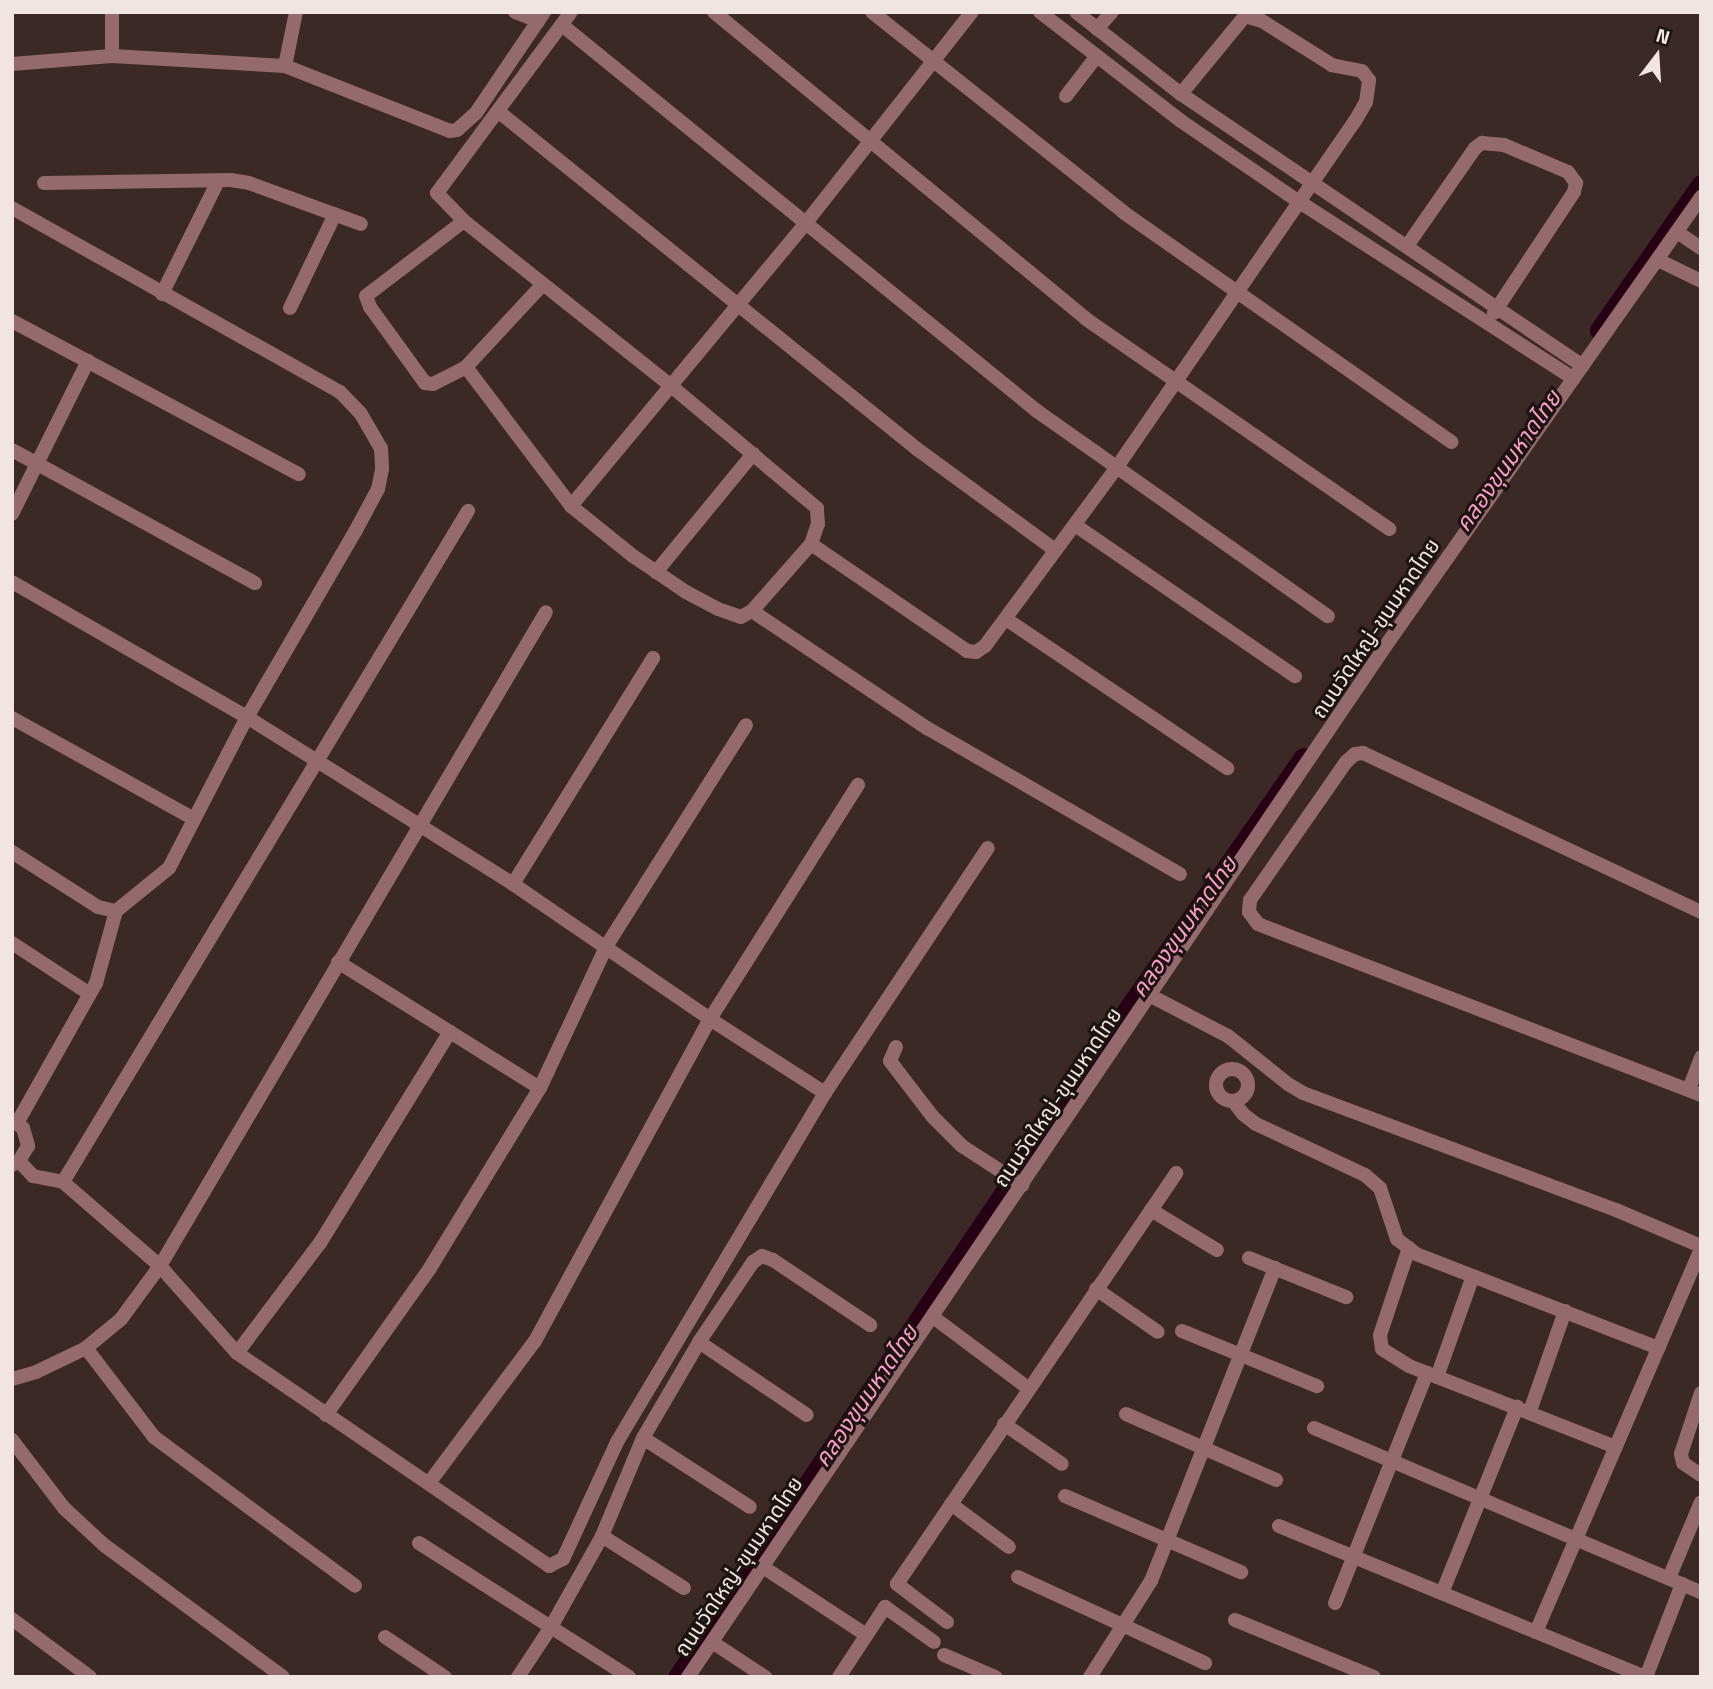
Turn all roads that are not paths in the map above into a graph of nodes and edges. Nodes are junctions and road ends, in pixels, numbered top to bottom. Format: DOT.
graph roads {
  1 [pos="112,12"];
  2 [pos="296,12"];
  3 [pos="515,12"];
  4 [pos="570,12"];
  5 [pos="713,12"];
  6 [pos="872,12"];
  7 [pos="972,12"];
  8 [pos="1040,12"];
  9 [pos="1076,12"];
  10 [pos="1112,12"];
  11 [pos="541,17"];
  12 [pos="562,25"];
  13 [pos="1097,29"];
  14 [pos="112,56"];
  15 [pos="1096,57"];
  16 [pos="933,61"];
  17 [pos="12,64"];
  18 [pos="285,66"];
  19 [pos="1181,94"];
  20 [pos="1066,96"];
  21 [pos="499,112"];
  22 [pos="870,143"];
  23 [pos="218,181"];
  24 [pos="1312,182"];
  25 [pos="44,183"];
  26 [pos="1701,197"];
  27 [pos="1298,201"];
  28 [pos="12,208"];
  29 [pos="335,214"];
  30 [pos="464,220"];
  31 [pos="361,224"];
  32 [pos="806,224"];
  33 [pos="1677,232"];
  34 [pos="1407,246"];
  35 [pos="1701,248"];
  36 [pos="1658,260"];
  37 [pos="1701,281"];
  38 [pos="543,284"];
  39 [pos="1237,292"];
  40 [pos="162,294"];
  41 [pos="738,304"];
  42 [pos="1499,306"];
  43 [pos="290,307"];
  44 [pos="12,321"];
  45 [pos="1487,323"];
  46 [pos="88,361"];
  47 [pos="1578,362"];
  48 [pos="466,367"];
  49 [pos="1569,376"];
  50 [pos="1176,380"];
  51 [pos="670,385"];
  52 [pos="1452,442"];
  53 [pos="12,450"];
  54 [pos="753,454"];
  55 [pos="36,463"];
  56 [pos="1117,467"];
  57 [pos="299,474"];
  58 [pos="571,506"];
  59 [pos="468,511"];
  60 [pos="12,514"];
  61 [pos="1075,525"];
  62 [pos="1389,529"];
  63 [pos="810,544"];
  64 [pos="1055,550"];
  65 [pos="656,572"];
  66 [pos="12,582"];
  67 [pos="255,583"];
  68 [pos="752,611"];
  69 [pos="546,612"];
  70 [pos="1328,615"];
  71 [pos="1006,620"];
  72 [pos="653,658"];
  73 [pos="1295,676"];
  74 [pos="247,717"];
  75 [pos="12,718"];
  76 [pos="746,725"];
  77 [pos="318,763"];
  78 [pos="1227,768"];
  79 [pos="858,785"];
  80 [pos="194,819"];
  81 [pos="417,826"];
  82 [pos="988,848"];
  83 [pos="12,852"];
  84 [pos="1180,874"];
  85 [pos="513,884"];
  86 [pos="116,911"];
  87 [pos="1701,912"];
  88 [pos="12,943"];
  89 [pos="607,946"];
  90 [pos="338,962"];
  91 [pos="88,993"];
  92 [pos="1151,996"];
  93 [pos="710,1019"];
  94 [pos="450,1032"];
  95 [pos="896,1046"];
  96 [pos="1245,1047"];
  97 [pos="1701,1057"];
  98 [pos="1237,1069"];
  99 [pos="540,1087"];
  100 [pos="1695,1092"];
  101 [pos="824,1093"];
  102 [pos="1233,1101"];
  103 [pos="15,1122"];
  104 [pos="16,1163"];
  105 [pos="1176,1173"];
  106 [pos="63,1182"];
  107 [pos="1018,1182"];
  108 [pos="1151,1210"];
  109 [pos="1701,1247"];
  110 [pos="1409,1248"];
  111 [pos="1217,1250"];
  112 [pos="1249,1258"];
  113 [pos="160,1266"];
  114 [pos="1275,1268"];
  115 [pos="1473,1276"];
  116 [pos="1096,1289"];
  117 [pos="1346,1297"];
  118 [pos="1565,1311"];
  119 [pos="933,1317"];
  120 [pos="870,1325"];
  121 [pos="1182,1331"];
  122 [pos="1157,1332"];
  123 [pos="699,1342"];
  124 [pos="86,1348"];
  125 [pos="1658,1348"];
  126 [pos="237,1353"];
  127 [pos="1242,1356"];
  128 [pos="1432,1375"];
  129 [pos="12,1380"];
  130 [pos="1317,1386"];
  131 [pos="1028,1388"];
  132 [pos="1701,1394"];
  133 [pos="1523,1409"];
  134 [pos="1126,1414"];
  135 [pos="326,1415"];
  136 [pos="807,1415"];
  137 [pos="1004,1424"];
  138 [pos="1314,1428"];
  139 [pos="643,1438"];
  140 [pos="12,1440"];
  141 [pos="1616,1447"];
  142 [pos="1206,1448"];
  143 [pos="1394,1462"];
  144 [pos="1062,1464"];
  145 [pos="1701,1475"];
  146 [pos="1276,1480"];
  147 [pos="429,1483"];
  148 [pos="1065,1496"];
  149 [pos="1479,1498"];
  150 [pos="1701,1502"];
  151 [pos="951,1504"];
  152 [pos="750,1507"];
  153 [pos="1279,1526"];
  154 [pos="602,1536"];
  155 [pos="1577,1539"];
  156 [pos="1168,1541"];
  157 [pos="419,1543"];
  158 [pos="1009,1547"];
  159 [pos="1352,1556"];
  160 [pos="763,1567"];
  161 [pos="1241,1572"];
  162 [pos="1018,1577"];
  163 [pos="1675,1581"];
  164 [pos="355,1586"];
  165 [pos="684,1588"];
  166 [pos="1701,1592"];
  167 [pos="1442,1593"];
  168 [pos="1335,1603"];
  169 [pos="12,1619"];
  170 [pos="1235,1620"];
  171 [pos="947,1622"];
  172 [pos="1125,1624"];
  173 [pos="551,1627"];
  174 [pos="1536,1632"];
  175 [pos="866,1635"];
  176 [pos="385,1637"];
  177 [pos="712,1642"];
  178 [pos="934,1642"];
  179 [pos="944,1655"];
  180 [pos="1205,1663"];
  181 [pos="90,1677"];
  182 [pos="283,1677"];
  183 [pos="445,1677"];
  184 [pos="518,1677"];
  185 [pos="629,1677"];
  186 [pos="688,1677"];
  187 [pos="765,1677"];
  188 [pos="839,1677"];
  189 [pos="995,1677"];
  190 [pos="1090,1677"];
  191 [pos="1374,1677"];
  192 [pos="1646,1677"];
  1 -- 14 [label="street"];
  2 -- 18 [label="street"];
  3 -- 11 [label="street"];
  4 -- 12 [label="street"];
  5 -- 22 [label="street"];
  6 -- 16 [label="street"];
  7 -- 16 [label="street"];
  8 -- 15 [label="street"];
  9 -- 13 [label="street"];
  10 -- 13 [label="street"];
  11 -- 18 [label="street"];
  12 -- 21 [label="street"];
  12 -- 32 [label="street"];
  13 -- 19 [label="street"];
  14 -- 17 [label="street"];
  14 -- 18 [label="street"];
  15 -- 20 [label="street"];
  15 -- 27 [label="street"];
  16 -- 22 [label="street"];
  16 -- 39 [label="street"];
  19 -- 24 [label="street"];
  19 -- 24 [label="street"];
  21 -- 30 [label="street"];
  21 -- 41 [label="street"];
  22 -- 32 [label="street"];
  22 -- 50 [label="street"];
  23 -- 25 [label="street"];
  23 -- 29 [label="street"];
  23 -- 40 [label="street"];
  24 -- 27 [label="street"];
  24 -- 34 [label="street"];
  26 -- 33 [label="street, ถนนวัดใหญ่-ขุนมหาดไทย"];
  27 -- 39 [label="street"];
  27 -- 45 [label="street"];
  28 -- 40 [label="street"];
  29 -- 31 [label="street"];
  29 -- 43 [label="street"];
  30 -- 38 [label="street"];
  30 -- 48 [label="street"];
  32 -- 41 [label="street"];
  32 -- 56 [label="street"];
  33 -- 35 [label="street"];
  33 -- 36 [label="street, ถนนวัดใหญ่-ขุนมหาดไทย"];
  34 -- 42 [label="street"];
  34 -- 42 [label="street"];
  36 -- 37 [label="street"];
  36 -- 47 [label="street, ถนนวัดใหญ่-ขุนมหาดไทย"];
  38 -- 48 [label="street"];
  38 -- 51 [label="street"];
  39 -- 50 [label="street"];
  39 -- 52 [label="street"];
  40 -- 74 [label="street"];
  41 -- 51 [label="street"];
  41 -- 64 [label="street"];
  42 -- 45 [label="street"];
  42 -- 47 [label="street"];
  44 -- 46 [label="street"];
  45 -- 49 [label="street"];
  46 -- 55 [label="street"];
  46 -- 57 [label="street"];
  47 -- 49 [label="street, ถนนวัดใหญ่-ขุนมหาดไทย"];
  48 -- 58 [label="street"];
  49 -- 92 [label="street, ถนนวัดใหญ่-ขุนมหาดไทย"];
  50 -- 56 [label="street"];
  50 -- 62 [label="street"];
  51 -- 54 [label="street"];
  51 -- 58 [label="street"];
  53 -- 55 [label="street"];
  54 -- 63 [label="street"];
  54 -- 65 [label="street"];
  55 -- 60 [label="street"];
  55 -- 67 [label="street"];
  56 -- 61 [label="street"];
  56 -- 70 [label="street"];
  58 -- 65 [label="street"];
  59 -- 77 [label="street"];
  61 -- 64 [label="street"];
  61 -- 73 [label="street"];
  63 -- 68 [label="street"];
  63 -- 71 [label="street"];
  64 -- 71 [label="street"];
  65 -- 68 [label="street"];
  66 -- 74 [label="street"];
  68 -- 84 [label="street"];
  69 -- 81 [label="street"];
  71 -- 78 [label="street"];
  72 -- 85 [label="street"];
  74 -- 77 [label="street"];
  74 -- 80 [label="street"];
  75 -- 80 [label="street"];
  76 -- 89 [label="street"];
  77 -- 81 [label="street"];
  77 -- 106 [label="street"];
  79 -- 93 [label="street"];
  80 -- 86 [label="street"];
  81 -- 85 [label="street"];
  81 -- 90 [label="street"];
  82 -- 101 [label="street"];
  83 -- 86 [label="street"];
  85 -- 89 [label="street"];
  86 -- 91 [label="street"];
  87 -- 100 [label="street"];
  88 -- 91 [label="street"];
  89 -- 93 [label="street"];
  89 -- 99 [label="street"];
  90 -- 94 [label="street"];
  90 -- 113 [label="street"];
  91 -- 103 [label="street"];
  92 -- 96 [label="street"];
  92 -- 107 [label="street, ถนนวัดใหญ่-ขุนมหาดไทย"];
  93 -- 101 [label="street"];
  93 -- 147 [label="street"];
  94 -- 99 [label="street"];
  94 -- 126 [label="street"];
  95 -- 107 [label="street"];
  96 -- 98 [label="street"];
  96 -- 109 [label="street"];
  97 -- 100 [label="street"];
  98 -- 102 [label="street"];
  98 -- 102 [label="street"];
  99 -- 135 [label="street"];
  101 -- 147 [label="street"];
  102 -- 110 [label="street"];
  103 -- 104 [label="street"];
  104 -- 106 [label="street"];
  105 -- 108 [label="street"];
  106 -- 113 [label="street"];
  107 -- 119 [label="street, ถนนวัดใหญ่-ขุนมหาดไทย"];
  108 -- 111 [label="street"];
  108 -- 116 [label="street"];
  109 -- 125 [label="street"];
  110 -- 115 [label="street"];
  110 -- 128 [label="street"];
  112 -- 114 [label="street"];
  113 -- 124 [label="street"];
  113 -- 126 [label="street"];
  114 -- 117 [label="street"];
  114 -- 127 [label="street"];
  115 -- 118 [label="street"];
  115 -- 128 [label="street"];
  116 -- 122 [label="street"];
  116 -- 131 [label="street"];
  118 -- 125 [label="street"];
  118 -- 133 [label="street"];
  119 -- 131 [label="street"];
  119 -- 160 [label="street, ถนนวัดใหญ่-ขุนมหาดไทย"];
  120 -- 123 [label="street"];
  121 -- 127 [label="street"];
  123 -- 136 [label="street"];
  123 -- 139 [label="street"];
  124 -- 129 [label="street"];
  124 -- 164 [label="street"];
  125 -- 141 [label="street"];
  126 -- 135 [label="street"];
  127 -- 130 [label="street"];
  127 -- 142 [label="street"];
  128 -- 133 [label="street"];
  128 -- 143 [label="street"];
  131 -- 137 [label="street"];
  132 -- 145 [label="street"];
  133 -- 141 [label="street"];
  133 -- 149 [label="street"];
  134 -- 142 [label="street"];
  135 -- 147 [label="street"];
  137 -- 144 [label="street"];
  137 -- 151 [label="street"];
  138 -- 143 [label="street"];
  139 -- 152 [label="street"];
  139 -- 154 [label="street"];
  140 -- 182 [label="street"];
  141 -- 155 [label="street"];
  142 -- 146 [label="street"];
  142 -- 156 [label="street"];
  143 -- 149 [label="street"];
  143 -- 159 [label="street"];
  148 -- 156 [label="street"];
  149 -- 155 [label="street"];
  149 -- 167 [label="street"];
  150 -- 163 [label="street"];
  151 -- 158 [label="street"];
  151 -- 171 [label="street"];
  153 -- 159 [label="street"];
  154 -- 165 [label="street"];
  154 -- 173 [label="street"];
  155 -- 163 [label="street"];
  155 -- 174 [label="street"];
  156 -- 161 [label="street"];
  156 -- 172 [label="street"];
  157 -- 173 [label="street"];
  159 -- 167 [label="street"];
  159 -- 168 [label="street"];
  160 -- 175 [label="street"];
  160 -- 177 [label="street, ถนนวัดใหญ่-ขุนมหาดไทย"];
  162 -- 172 [label="street"];
  163 -- 166 [label="street"];
  163 -- 192 [label="street"];
  167 -- 174 [label="street"];
  169 -- 181 [label="street"];
  170 -- 191 [label="street"];
  172 -- 180 [label="street"];
  172 -- 190 [label="street"];
  173 -- 184 [label="street"];
  173 -- 185 [label="street"];
  174 -- 192 [label="street"];
  175 -- 178 [label="street"];
  175 -- 188 [label="street"];
  176 -- 183 [label="street"];
  177 -- 186 [label="street, ถนนวัดใหญ่-ขุนมหาดไทย"];
  177 -- 187 [label="street"];
  179 -- 189 [label="street"];
}
